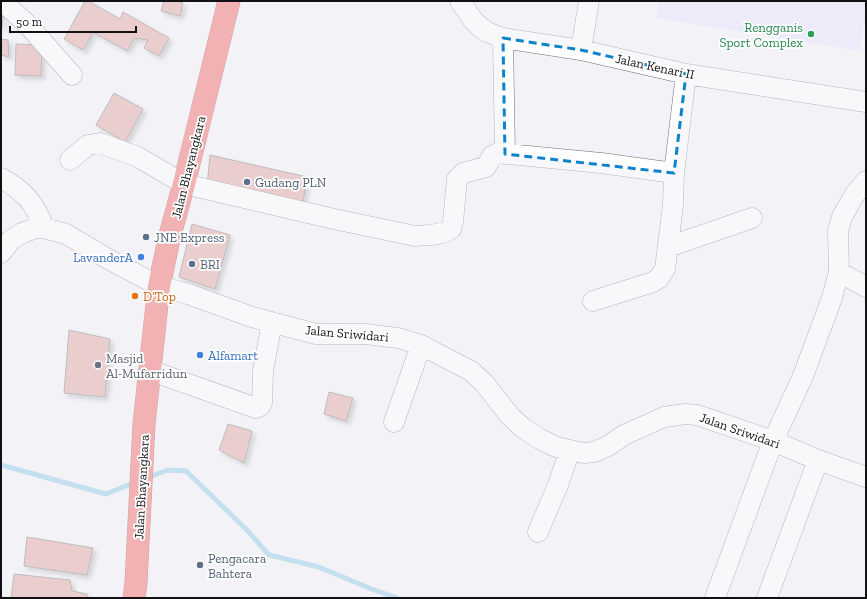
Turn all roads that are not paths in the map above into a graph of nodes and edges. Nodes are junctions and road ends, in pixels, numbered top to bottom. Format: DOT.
graph roads {
  1 [pos="2,1"];
  2 [pos="229,1"];
  3 [pos="460,1"];
  4 [pos="588,1"];
  5 [pos="503,38"];
  6 [pos="581,50"];
  7 [pos="686,74"];
  8 [pos="72,75"];
  9 [pos="866,102"];
  10 [pos="505,154"];
  11 [pos="70,160"];
  12 [pos="674,173"];
  13 [pos="1,178"];
  14 [pos="866,181"];
  15 [pos="184,184"];
  16 [pos="752,218"];
  17 [pos="44,228"];
  18 [pos="668,247"];
  19 [pos="1,253"];
  20 [pos="839,272"];
  21 [pos="159,286"];
  22 [pos="866,287"];
  23 [pos="593,301"];
  24 [pos="272,322"];
  25 [pos="421,345"];
  26 [pos="149,370"];
  27 [pos="394,422"];
  28 [pos="773,441"];
  29 [pos="570,450"];
  30 [pos="818,460"];
  31 [pos="866,477"];
  32 [pos="538,532"];
  33 [pos="134,598"];
  34 [pos="715,598"];
  35 [pos="767,598"];
  1 -- 8 [label="street"];
  2 -- 15 [label="highway, Jalan Bhayangkara"];
  3 -- 5 [label="street, Jalan Kenari II"];
  4 -- 6 [label="street"];
  5 -- 6 [label="street, Jalan Kenari II"];
  5 -- 10 [label="street"];
  6 -- 7 [label="street, Jalan Kenari II"];
  7 -- 9 [label="street, Jalan Kenari II"];
  7 -- 12 [label="street"];
  10 -- 12 [label="street"];
  10 -- 15 [label="street"];
  11 -- 15 [label="street"];
  12 -- 18 [label="street"];
  13 -- 17 [label="street"];
  14 -- 20 [label="street"];
  15 -- 21 [label="highway, Jalan Bhayangkara"];
  16 -- 18 [label="street"];
  17 -- 19 [label="street"];
  17 -- 21 [label="street, Jalan Sriwidari"];
  18 -- 23 [label="street"];
  20 -- 22 [label="street"];
  20 -- 28 [label="street"];
  21 -- 24 [label="street, Jalan Sriwidari"];
  21 -- 26 [label="highway, Jalan Bhayangkara"];
  24 -- 25 [label="street, Jalan Sriwidari"];
  24 -- 26 [label="street"];
  25 -- 27 [label="street"];
  25 -- 29 [label="street, Jalan Sriwidari"];
  26 -- 33 [label="highway, Jalan Bhayangkara"];
  28 -- 29 [label="street, Jalan Sriwidari"];
  28 -- 30 [label="street, Jalan Sriwidari"];
  28 -- 34 [label="street"];
  29 -- 32 [label="street"];
  30 -- 31 [label="street, Jalan Sriwidari"];
  30 -- 35 [label="street"];
}
